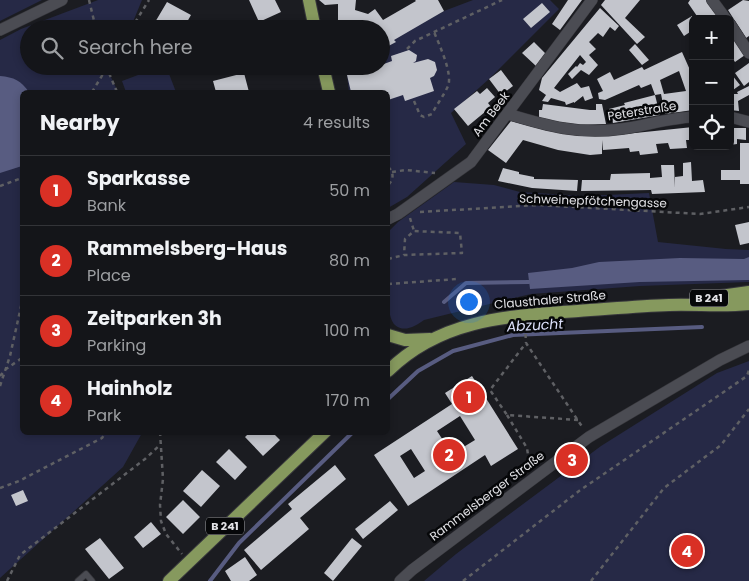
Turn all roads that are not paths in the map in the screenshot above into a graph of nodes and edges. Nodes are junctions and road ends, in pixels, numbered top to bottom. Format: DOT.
graph roads {
  1 [pos="62,0"];
  2 [pos="309,0"];
  3 [pos="592,0"];
  4 [pos="712,0"];
  5 [pos="723,15"];
  6 [pos="20,20"];
  7 [pos="21,20"];
  8 [pos="313,20"];
  9 [pos="0,30"];
  10 [pos="734,30"];
  11 [pos="749,53"];
  12 [pos="325,75"];
  13 [pos="329,90"];
  14 [pos="508,114"];
  15 [pos="689,117"];
  16 [pos="734,118"];
  17 [pos="749,122"];
  18 [pos="390,218"];
  19 [pos="749,292"];
  20 [pos="749,304"];
  21 [pos="669,305"];
  22 [pos="390,336"];
  23 [pos="433,339"];
  24 [pos="749,346"];
  25 [pos="390,365"];
  26 [pos="322,435"];
  27 [pos="78,581"];
  28 [pos="92,581"];
  29 [pos="169,581"];
  30 [pos="400,581"];
  1 -- 7 [label="street"];
  2 -- 8 [label="main road"];
  3 -- 14 [label="street, Am Beek"];
  4 -- 5 [label="street"];
  6 -- 9 [label="street"];
  10 -- 11 [label="street"];
  12 -- 13 [label="main road"];
  14 -- 15 [label="street, Peterstraße"];
  14 -- 18 [label="street, Am Beek"];
  16 -- 17 [label="street"];
  19 -- 21 [label="main road, Clausthaler Straße / B 241"];
  20 -- 21 [label="main road, Clausthaler Straße / B 241"];
  21 -- 23 [label="main road, Clausthaler Straße / B 241"];
  22 -- 23 [label="main road"];
  23 -- 25 [label="main road, Clausthaler Straße / B 241"];
  24 -- 30 [label="street, Rammelsberger Straße"];
  26 -- 29 [label="main road, B 241"];
  27 -- 28 [label="lane"];
}
